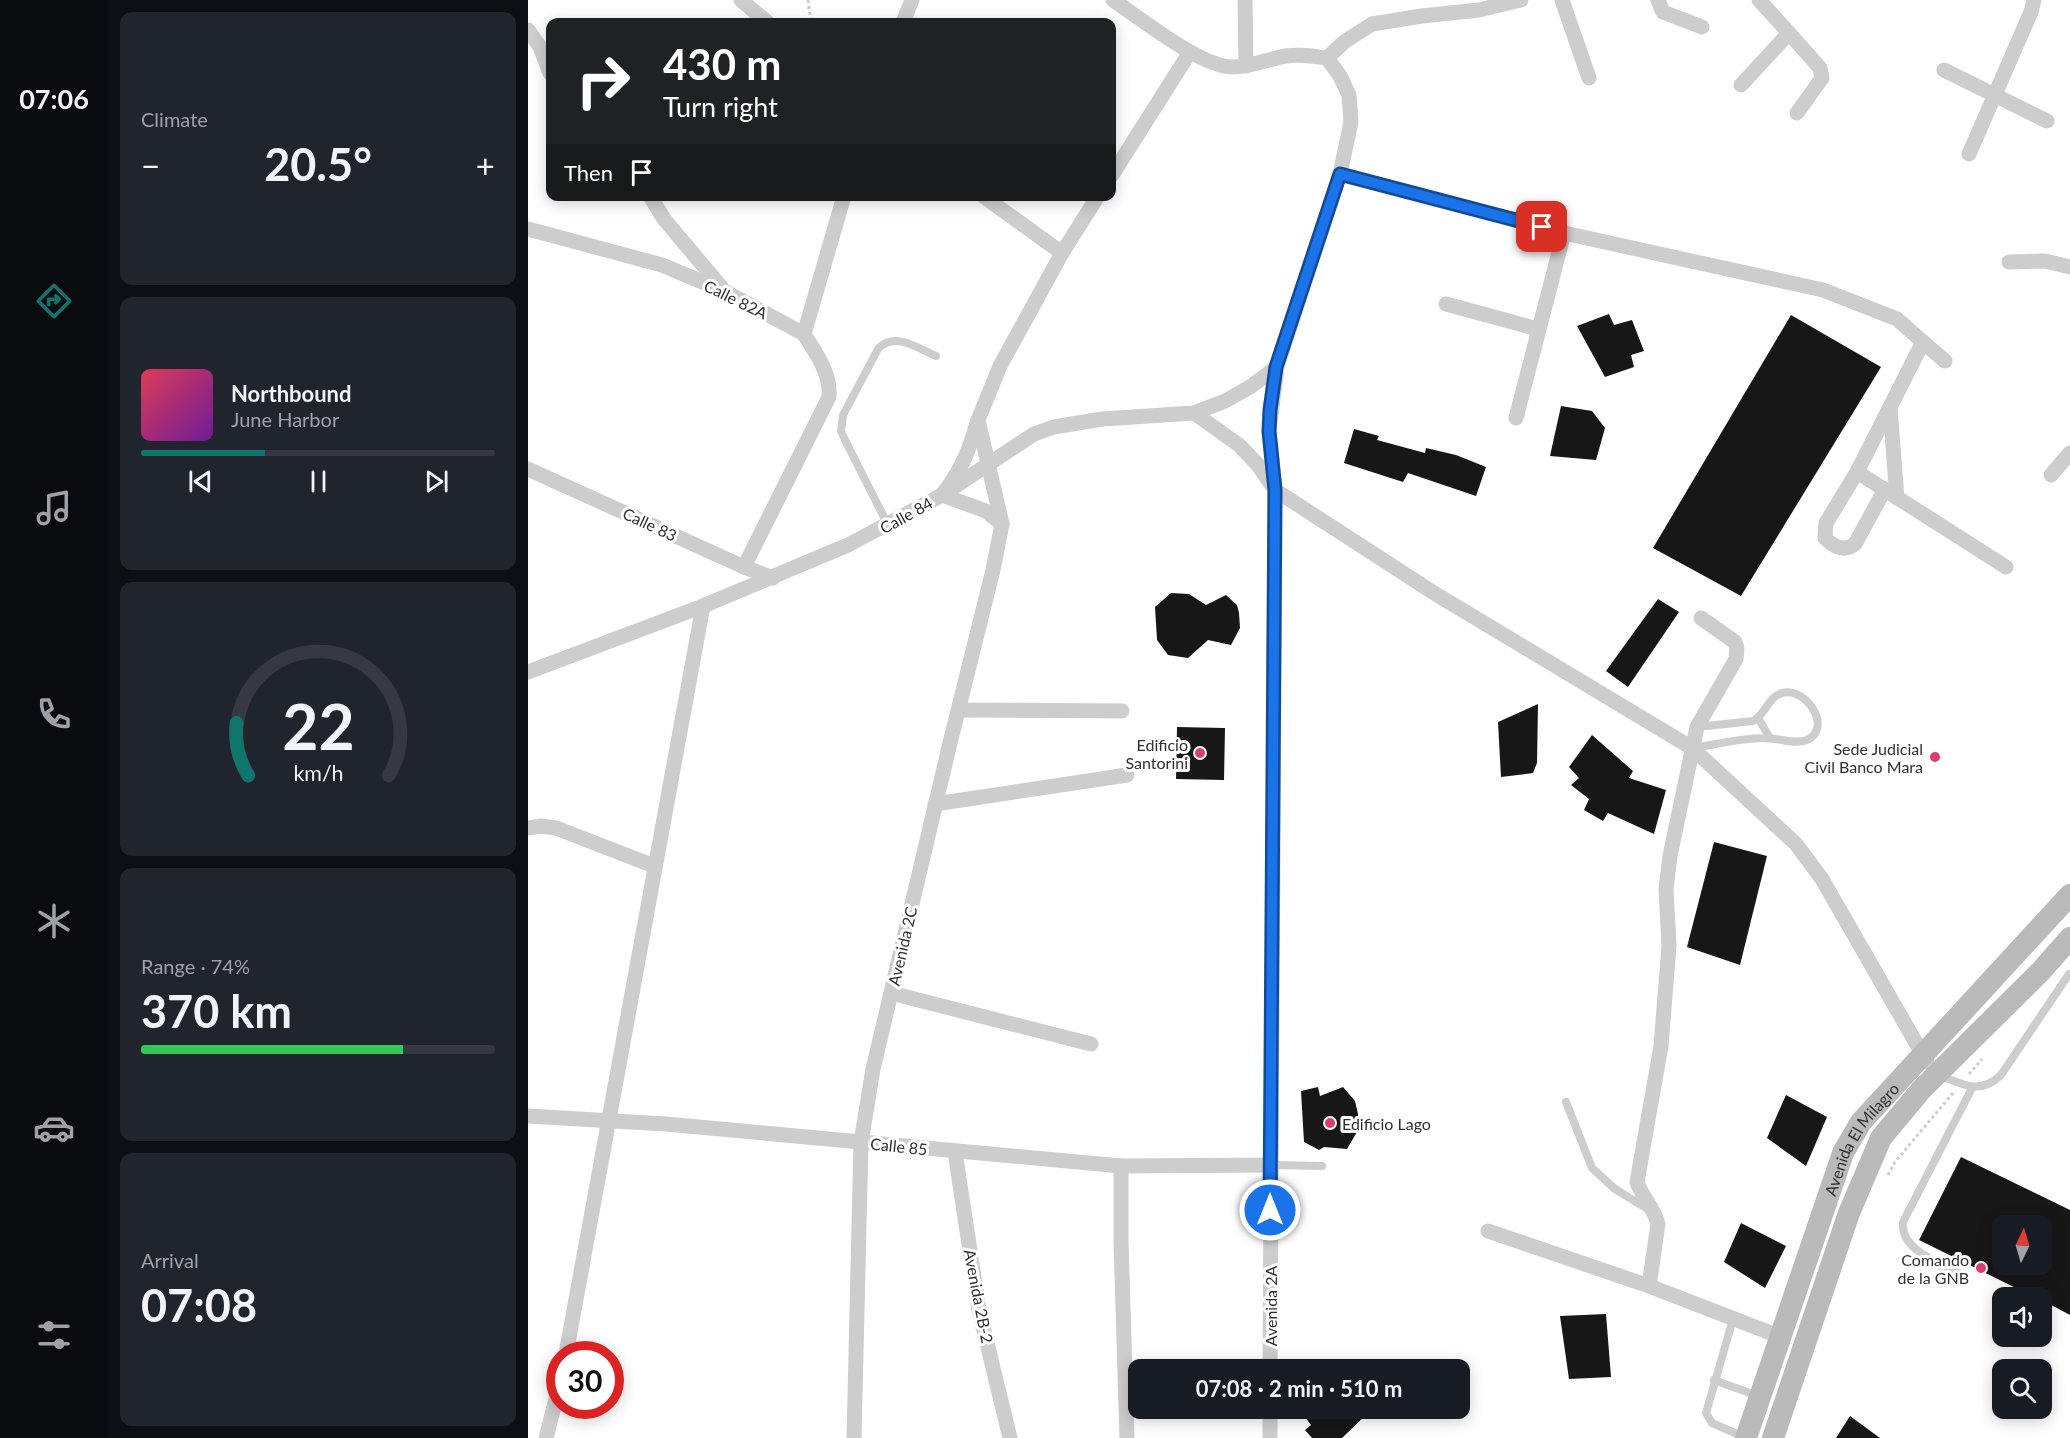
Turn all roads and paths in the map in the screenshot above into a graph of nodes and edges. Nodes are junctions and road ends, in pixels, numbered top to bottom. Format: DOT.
graph roads {
  1 [pos="741,0"];
  2 [pos="808,0"];
  3 [pos="912,0"];
  4 [pos="1113,0"];
  5 [pos="1245,0"];
  6 [pos="1521,0"];
  7 [pos="1562,0"];
  8 [pos="1658,0"];
  9 [pos="1759,0"];
  10 [pos="2034,0"];
  11 [pos="762,18"];
  12 [pos="810,18"];
  13 [pos="905,18"];
  14 [pos="1702,27"];
  15 [pos="528,30"];
  16 [pos="1789,33"];
  17 [pos="1190,52"];
  18 [pos="1327,58"];
  19 [pos="546,63"];
  20 [pos="1246,66"];
  21 [pos="1944,70"];
  22 [pos="1589,78"];
  23 [pos="1741,86"];
  24 [pos="1994,93"];
  25 [pos="1797,113"];
  26 [pos="2047,121"];
  27 [pos="1969,154"];
  28 [pos="1116,169"];
  29 [pos="1340,174"];
  30 [pos="653,201"];
  31 [pos="843,201"];
  32 [pos="990,201"];
  33 [pos="1095,201"];
  34 [pos="528,229"];
  35 [pos="1564,233"];
  36 [pos="1062,253"];
  37 [pos="2009,262"];
  38 [pos="2070,267"];
  39 [pos="726,292"];
  40 [pos="1446,304"];
  41 [pos="1538,329"];
  42 [pos="804,334"];
  43 [pos="1923,342"];
  44 [pos="936,356"];
  45 [pos="1946,361"];
  46 [pos="1276,367"];
  47 [pos="1890,408"];
  48 [pos="1194,414"];
  49 [pos="1516,418"];
  50 [pos="978,420"];
  51 [pos="2070,453"];
  52 [pos="988,463"];
  53 [pos="528,468"];
  54 [pos="1857,472"];
  55 [pos="2051,475"];
  56 [pos="1275,490"];
  57 [pos="1891,494"];
  58 [pos="942,495"];
  59 [pos="1002,524"];
  60 [pos="888,525"];
  61 [pos="744,567"];
  62 [pos="2006,567"];
  63 [pos="773,578"];
  64 [pos="703,606"];
  65 [pos="1701,618"];
  66 [pos="528,672"];
  67 [pos="959,710"];
  68 [pos="1122,711"];
  69 [pos="1758,718"];
  70 [pos="1697,727"];
  71 [pos="1770,738"];
  72 [pos="1692,748"];
  73 [pos="1127,775"];
  74 [pos="935,804"];
  75 [pos="528,828"];
  76 [pos="654,866"];
  77 [pos="2070,895"];
  78 [pos="2069,940"];
  79 [pos="2069,974"];
  80 [pos="891,993"];
  81 [pos="1091,1044"];
  82 [pos="1921,1055"];
  83 [pos="1984,1057"];
  84 [pos="1937,1075"];
  85 [pos="1960,1084"];
  86 [pos="1972,1088"];
  87 [pos="1566,1102"];
  88 [pos="528,1116"];
  89 [pos="611,1120"];
  90 [pos="861,1142"];
  91 [pos="955,1152"];
  92 [pos="1270,1165"];
  93 [pos="1121,1166"];
  94 [pos="1322,1166"];
  95 [pos="1885,1181"];
  96 [pos="1655,1214"];
  97 [pos="1488,1231"];
  98 [pos="1962,1275"];
  99 [pos="1649,1286"];
  100 [pos="1733,1319"];
  101 [pos="1781,1337"];
  102 [pos="568,1341"];
  103 [pos="1270,1359"];
  104 [pos="1714,1380"];
  105 [pos="1760,1396"];
  106 [pos="551,1419"];
  107 [pos="1270,1419"];
  108 [pos="546,1438"];
  109 [pos="854,1438"];
  110 [pos="1010,1438"];
  111 [pos="1127,1438"];
  112 [pos="1270,1438"];
  113 [pos="1745,1438"];
  114 [pos="1773,1438"];
  1 -- 11 [label="street"];
  2 -- 12 [label="path"];
  3 -- 13 [label="street"];
  4 -- 17 [label="street"];
  5 -- 20 [label="street"];
  6 -- 18 [label="street"];
  7 -- 22 [label="street"];
  8 -- 14 [label="street"];
  9 -- 16 [label="street"];
  10 -- 24 [label="street"];
  15 -- 19 [label="street"];
  16 -- 23 [label="street"];
  16 -- 25 [label="street"];
  17 -- 20 [label="street"];
  17 -- 28 [label="street"];
  18 -- 20 [label="street"];
  18 -- 29 [label="street, Avenida 2A"];
  21 -- 24 [label="street"];
  24 -- 26 [label="street"];
  24 -- 27 [label="street"];
  29 -- 35 [label="street"];
  29 -- 46 [label="street, Avenida 2A"];
  30 -- 39 [label="street"];
  31 -- 42 [label="street"];
  32 -- 36 [label="street"];
  33 -- 36 [label="street"];
  34 -- 39 [label="street, Calle 82A"];
  35 -- 41 [label="street"];
  35 -- 43 [label="street"];
  36 -- 50 [label="street"];
  37 -- 38 [label="street"];
  39 -- 42 [label="street, Calle 82A"];
  40 -- 41 [label="street"];
  41 -- 49 [label="street"];
  42 -- 61 [label="street"];
  43 -- 45 [label="street"];
  43 -- 47 [label="street"];
  44 -- 60 [label="lane"];
  46 -- 48 [label="street, Calle 84"];
  46 -- 56 [label="street, Avenida 2A"];
  47 -- 54 [label="street"];
  47 -- 57 [label="street"];
  48 -- 52 [label="street, Calle 84"];
  48 -- 56 [label="street"];
  50 -- 52 [label="street, Avenida 2C"];
  50 -- 58 [label="street"];
  51 -- 55 [label="street"];
  52 -- 58 [label="street, Calle 84"];
  52 -- 59 [label="street, Avenida 2C"];
  53 -- 61 [label="street, Calle 83"];
  54 -- 57 [label="street"];
  54 -- 57 [label="street"];
  56 -- 72 [label="street"];
  56 -- 92 [label="street, Avenida 2A"];
  57 -- 62 [label="street"];
  58 -- 59 [label="street"];
  58 -- 60 [label="street, Calle 84"];
  59 -- 67 [label="street, Avenida 2C"];
  60 -- 63 [label="street, Calle 84"];
  61 -- 63 [label="street, Calle 83"];
  63 -- 64 [label="street, Calle 84"];
  64 -- 66 [label="street, Calle 84"];
  64 -- 76 [label="street"];
  65 -- 70 [label="street"];
  67 -- 68 [label="street"];
  67 -- 74 [label="street, Avenida 2C"];
  69 -- 70 [label="lane"];
  69 -- 71 [label="lane"];
  69 -- 71 [label="lane"];
  70 -- 72 [label="street"];
  71 -- 72 [label="lane"];
  72 -- 82 [label="street"];
  72 -- 96 [label="street"];
  73 -- 74 [label="street"];
  74 -- 80 [label="street, Avenida 2C"];
  75 -- 76 [label="street"];
  76 -- 89 [label="street"];
  77 -- 82 [label="main road, Avenida El Milagro"];
  78 -- 84 [label="main road, Avenida El Milagro"];
  79 -- 86 [label="lane"];
  80 -- 81 [label="street"];
  80 -- 90 [label="street, Avenida 2C"];
  82 -- 84 [label="street"];
  82 -- 101 [label="main road, Avenida El Milagro"];
  83 -- 85 [label="path"];
  84 -- 85 [label="lane"];
  84 -- 114 [label="main road, Avenida El Milagro"];
  85 -- 86 [label="lane"];
  85 -- 95 [label="path"];
  86 -- 98 [label="lane"];
  87 -- 96 [label="lane"];
  88 -- 89 [label="street, Calle 85"];
  89 -- 90 [label="street, Calle 85"];
  89 -- 102 [label="street"];
  90 -- 91 [label="street, Calle 85"];
  90 -- 109 [label="street, Avenida 2C"];
  91 -- 93 [label="street, Calle 85"];
  91 -- 110 [label="street, Avenida 2B-2"];
  92 -- 93 [label="street, Calle 85"];
  92 -- 94 [label="lane"];
  92 -- 103 [label="street, Avenida 2A"];
  93 -- 111 [label="street"];
  96 -- 99 [label="street"];
  97 -- 99 [label="street"];
  99 -- 100 [label="street"];
  100 -- 101 [label="street"];
  100 -- 104 [label="lane"];
  101 -- 105 [label="main road, Avenida El Milagro"];
  104 -- 105 [label="lane"];
  104 -- 113 [label="lane"];
  105 -- 113 [label="main road, Avenida El Milagro"];
  106 -- 108 [label="street"];
  107 -- 112 [label="street"];
}
